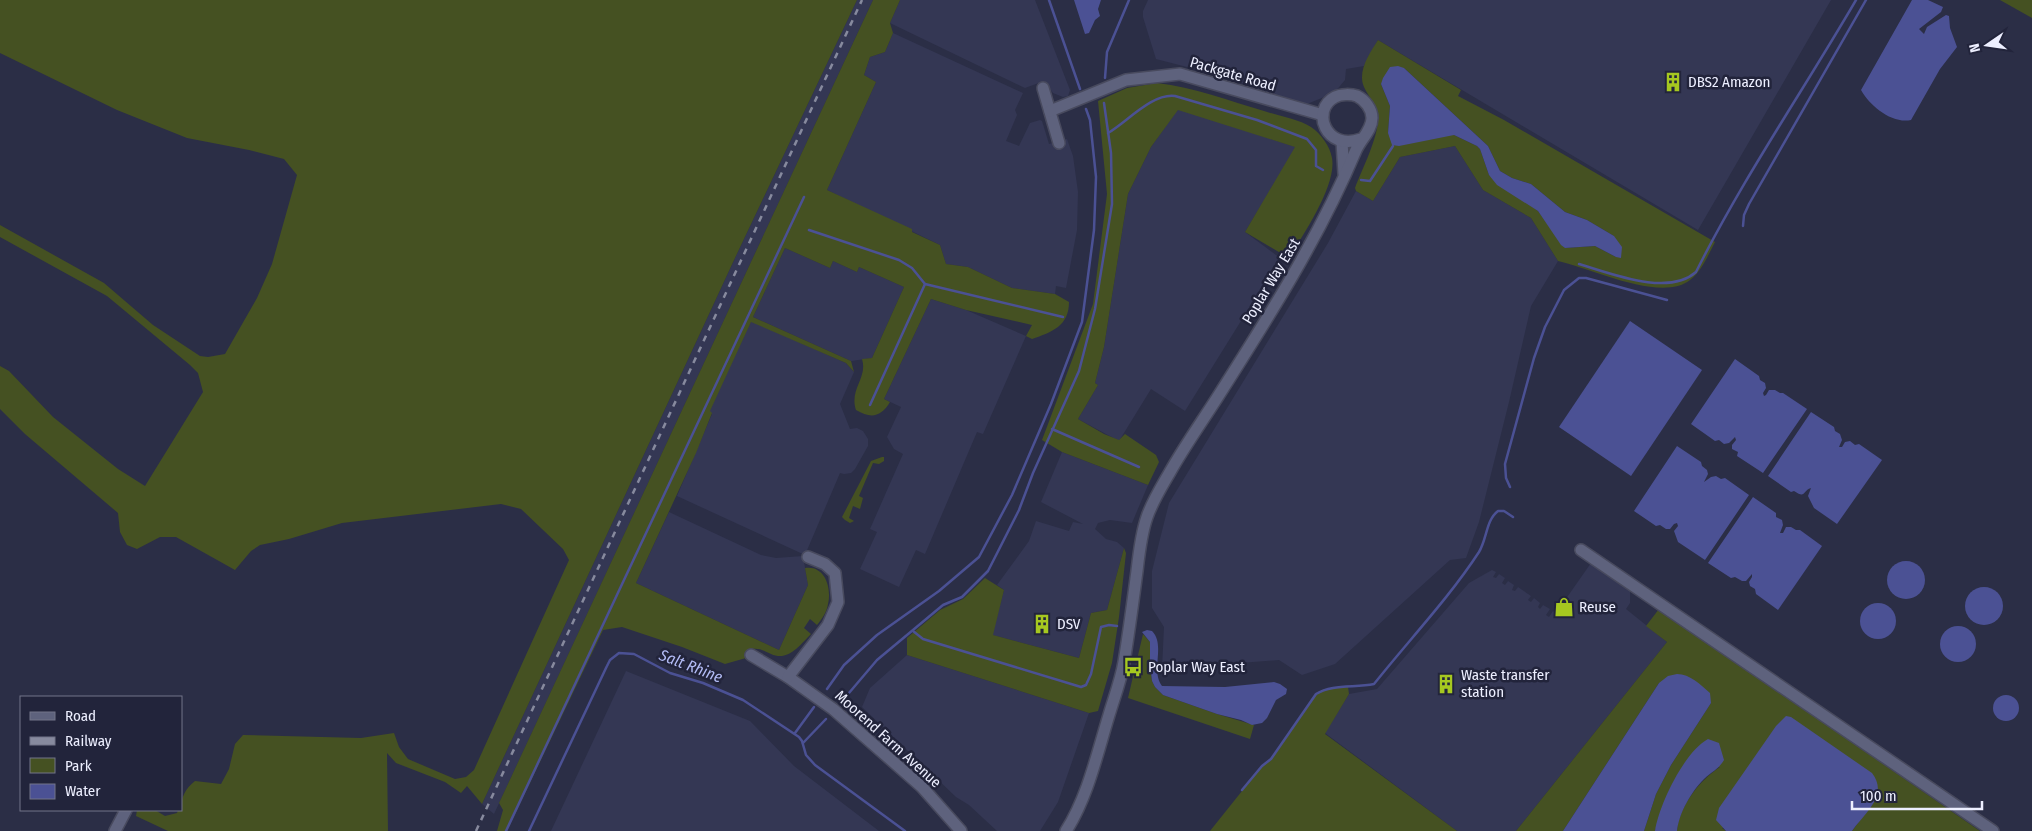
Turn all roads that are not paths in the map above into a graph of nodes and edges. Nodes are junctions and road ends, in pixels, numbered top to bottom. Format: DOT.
graph roads {
  1 [pos="1043,88"];
  2 [pos="1050,111"];
  3 [pos="1323,116"];
  4 [pos="1361,139"];
  5 [pos="1342,142"];
  6 [pos="1059,143"];
  7 [pos="1344,179"];
  8 [pos="1581,550"];
  9 [pos="808,557"];
  10 [pos="751,655"];
  11 [pos="788,677"];
  12 [pos="125,811"];
  13 [pos="1075,816"];
  14 [pos="115,831"];
  15 [pos="961,831"];
  16 [pos="1066,831"];
  17 [pos="1074,831"];
  18 [pos="1993,831"];
  1 -- 2 [label="street"];
  2 -- 3 [label="street, Packgate Road"];
  2 -- 6 [label="street"];
  3 -- 4 [label="street, Poplar Way East"];
  3 -- 5 [label="street"];
  4 -- 5 [label="street"];
  4 -- 7 [label="street, Poplar Way East"];
  5 -- 7 [label="street"];
  7 -- 13 [label="street, Poplar Way East"];
  8 -- 18 [label="street"];
  9 -- 11 [label="street"];
  10 -- 11 [label="street, Moorend Farm Avenue"];
  11 -- 15 [label="street, Moorend Farm Avenue"];
  12 -- 14 [label="street"];
  13 -- 16 [label="street, Poplar Way East"];
  13 -- 17 [label="street, Poplar Way East"];
}
